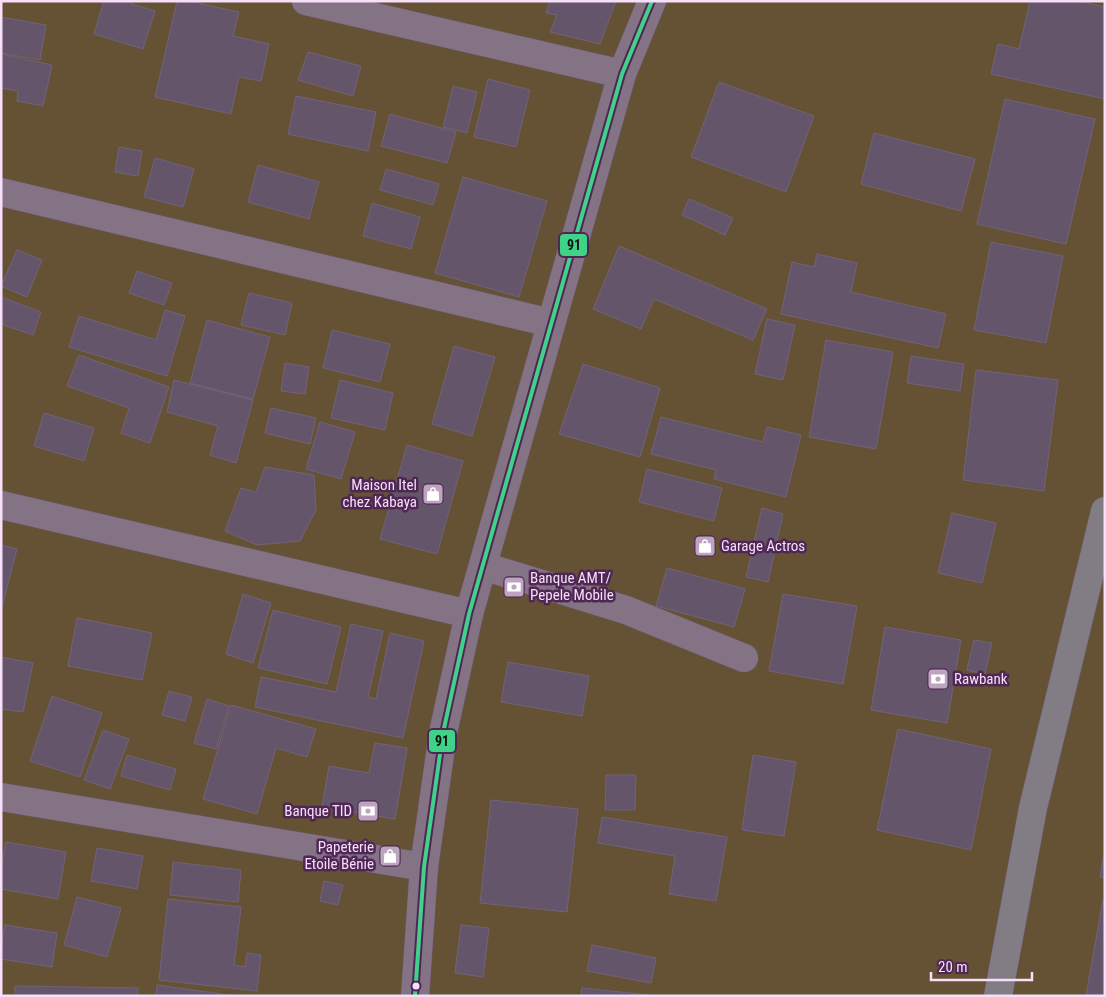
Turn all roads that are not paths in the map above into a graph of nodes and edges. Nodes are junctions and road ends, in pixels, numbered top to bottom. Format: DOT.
graph roads {
  1 [pos="306,1"];
  2 [pos="652,1"];
  3 [pos="622,74"];
  4 [pos="1,192"];
  5 [pos="551,323"];
  6 [pos="1,505"];
  7 [pos="1105,511"];
  8 [pos="483,566"];
  9 [pos="469,614"];
  10 [pos="744,658"];
  11 [pos="1,797"];
  12 [pos="424,868"];
  13 [pos="415,996"];
  14 [pos="998,996"];
  1 -- 3 [label="street"];
  2 -- 3 [label="street"];
  3 -- 5 [label="street"];
  4 -- 5 [label="street"];
  5 -- 8 [label="street"];
  6 -- 9 [label="street"];
  7 -- 14 [label="highway"];
  8 -- 9 [label="street"];
  8 -- 10 [label="street"];
  9 -- 12 [label="street"];
  11 -- 12 [label="street"];
  12 -- 13 [label="street"];
}
